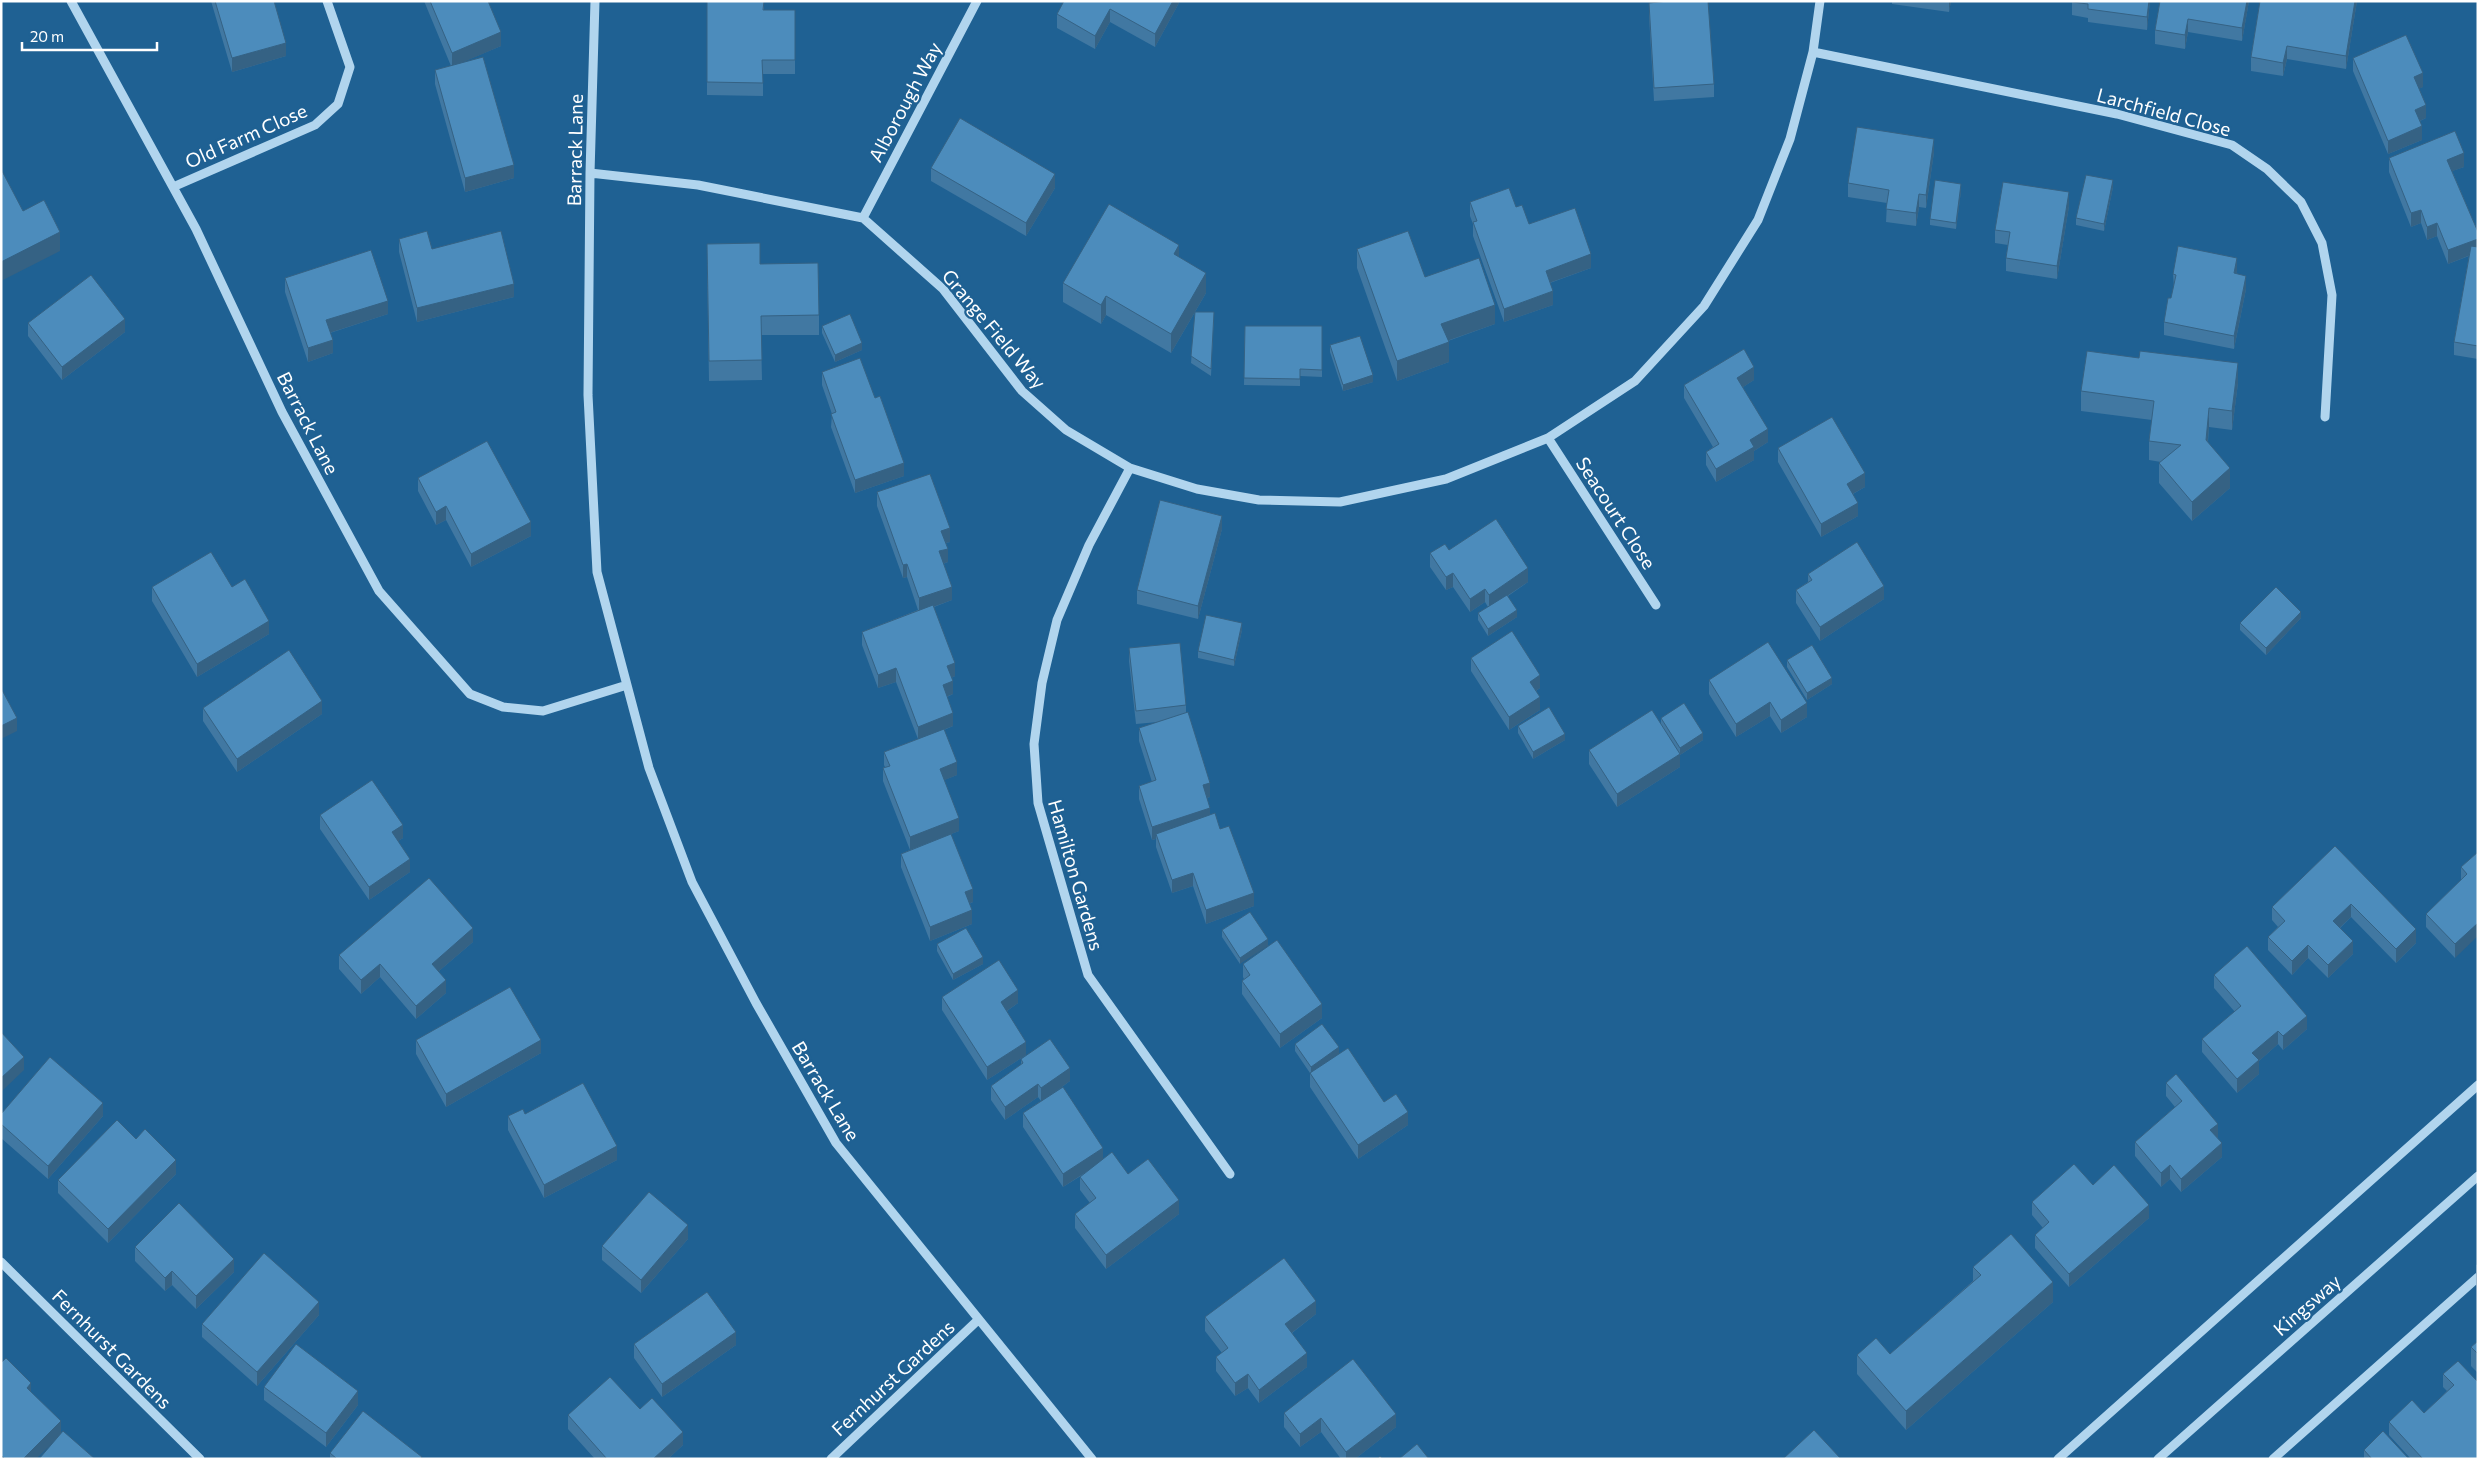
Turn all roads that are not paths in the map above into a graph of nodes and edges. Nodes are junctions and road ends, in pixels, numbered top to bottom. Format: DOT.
graph roads {
  1 [pos="71,1"];
  2 [pos="327,1"];
  3 [pos="595,1"];
  4 [pos="977,1"];
  5 [pos="1820,1"];
  6 [pos="1813,52"];
  7 [pos="590,173"];
  8 [pos="173,187"];
  9 [pos="863,218"];
  10 [pos="2325,417"];
  11 [pos="1548,438"];
  12 [pos="1130,468"];
  13 [pos="1656,605"];
  14 [pos="627,685"];
  15 [pos="2478,1085"];
  16 [pos="1230,1174"];
  17 [pos="2478,1176"];
  18 [pos="1,1262"];
  19 [pos="2478,1277"];
  20 [pos="978,1320"];
  21 [pos="200,1459"];
  22 [pos="831,1459"];
  23 [pos="1092,1459"];
  24 [pos="2058,1459"];
  25 [pos="2158,1459"];
  26 [pos="2273,1459"];
  1 -- 8 [label="street, Barrack Lane"];
  2 -- 8 [label="street, Old Farm Close"];
  3 -- 7 [label="street, Barrack Lane"];
  4 -- 9 [label="street, Alborough Way"];
  5 -- 6 [label="street, Grange Field Way"];
  6 -- 10 [label="street, Larchfield Close"];
  6 -- 11 [label="street, Grange Field Way"];
  7 -- 9 [label="street"];
  7 -- 14 [label="street, Barrack Lane"];
  8 -- 14 [label="street, Barrack Lane"];
  9 -- 12 [label="street, Grange Field Way"];
  11 -- 12 [label="street, Grange Field Way"];
  11 -- 13 [label="street, Seacourt Close"];
  12 -- 16 [label="street, Hamilton Gardens"];
  14 -- 20 [label="street, Barrack Lane"];
  15 -- 24 [label="street"];
  17 -- 25 [label="street, Kingsway"];
  18 -- 21 [label="street, Fernhurst Gardens"];
  19 -- 26 [label="street"];
  20 -- 22 [label="street, Fernhurst Gardens"];
  20 -- 23 [label="street, Barrack Lane"];
}
